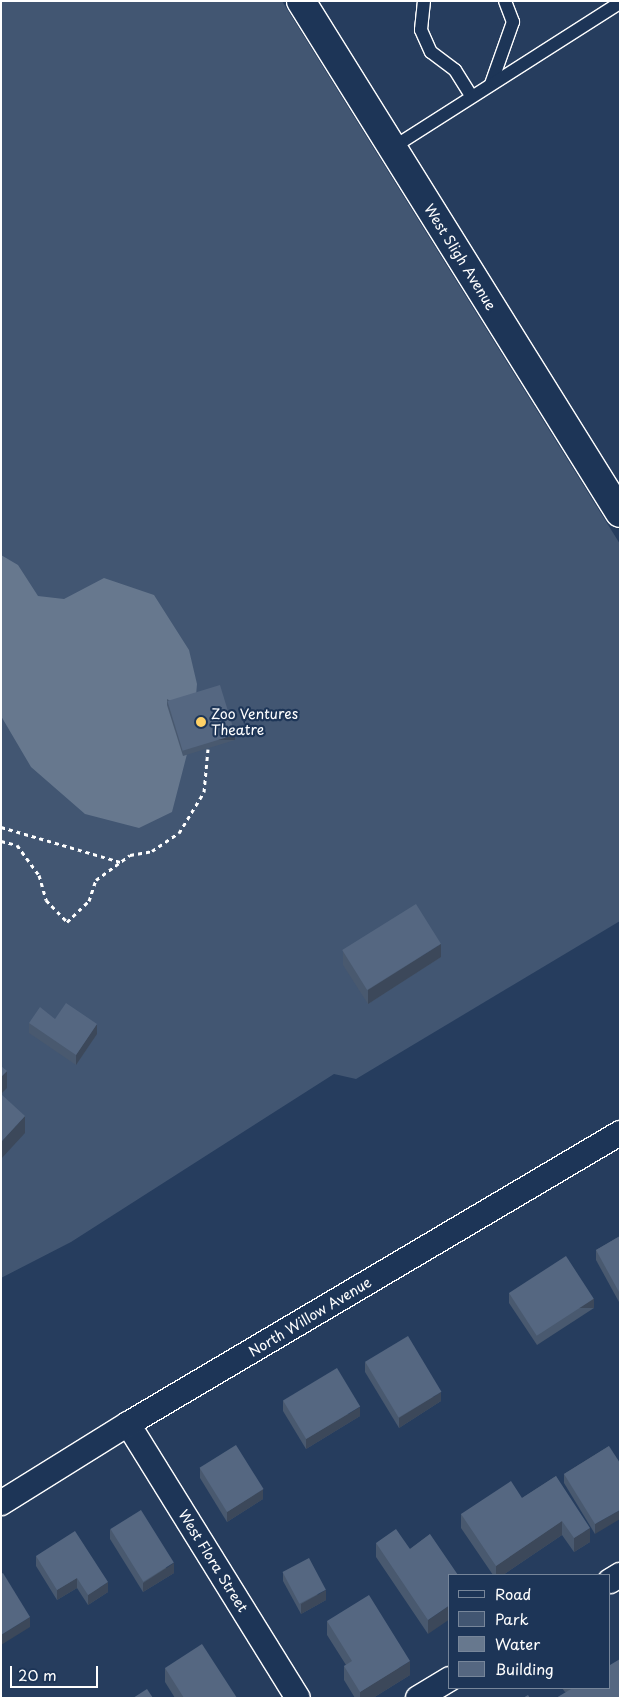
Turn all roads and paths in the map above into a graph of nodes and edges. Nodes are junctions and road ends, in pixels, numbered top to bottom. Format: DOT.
graph roads {
  1 [pos="301,1"];
  2 [pos="424,1"];
  3 [pos="505,1"];
  4 [pos="620,3"];
  5 [pos="491,84"];
  6 [pos="471,96"];
  7 [pos="392,148"];
  8 [pos="620,513"];
  9 [pos="208,748"];
  10 [pos="1,827"];
  11 [pos="1,841"];
  12 [pos="121,862"];
  13 [pos="620,1133"];
  14 [pos="128,1424"];
  15 [pos="1,1503"];
  16 [pos="448,1680"];
  17 [pos="298,1698"];
  18 [pos="418,1698"];
  1 -- 7 [label="main road, West Sligh Avenue"];
  2 -- 6 [label="lane"];
  3 -- 5 [label="lane"];
  4 -- 5 [label="lane"];
  5 -- 6 [label="lane"];
  6 -- 7 [label="lane"];
  7 -- 8 [label="main road, West Sligh Avenue"];
  9 -- 12 [label="path"];
  10 -- 12 [label="path"];
  11 -- 12 [label="path"];
  13 -- 14 [label="street, North Willow Avenue"];
  14 -- 15 [label="street, North Willow Avenue"];
  14 -- 17 [label="street, West Flora Street"];
  16 -- 18 [label="street"];
}
